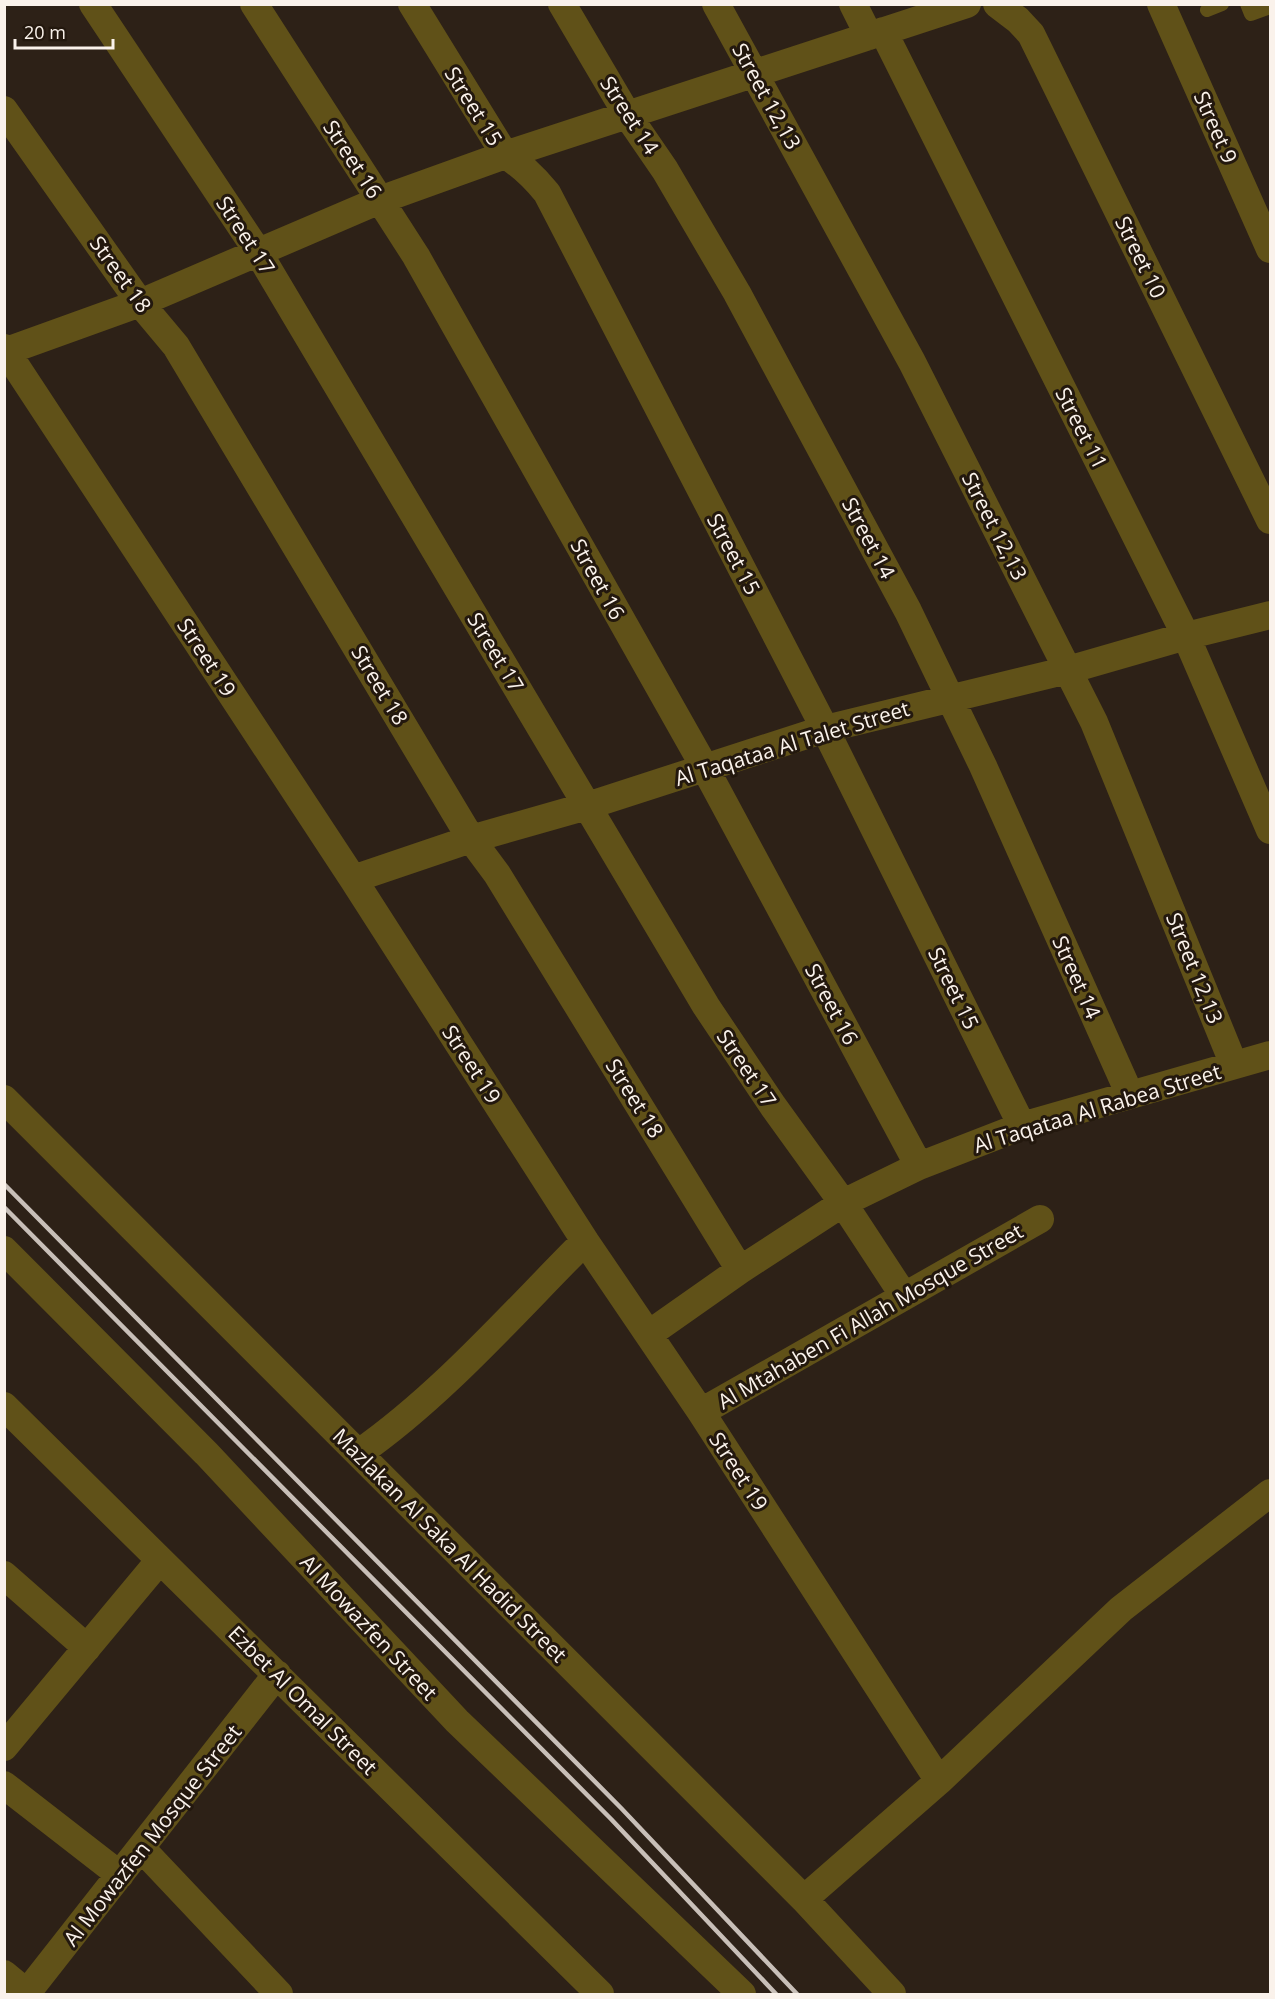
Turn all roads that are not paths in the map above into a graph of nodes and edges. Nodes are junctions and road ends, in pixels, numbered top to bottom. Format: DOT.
graph roads {
  1 [pos="93,4"];
  2 [pos="254,4"];
  3 [pos="412,4"];
  4 [pos="562,4"];
  5 [pos="716,4"];
  6 [pos="853,4"];
  7 [pos="967,4"];
  8 [pos="997,4"];
  9 [pos="1161,4"];
  10 [pos="1222,4"];
  11 [pos="1247,4"];
  12 [pos="1270,7"];
  13 [pos="1207,10"];
  14 [pos="876,34"];
  15 [pos="756,74"];
  16 [pos="4,110"];
  17 [pos="628,116"];
  18 [pos="505,155"];
  19 [pos="380,200"];
  20 [pos="1270,249"];
  21 [pos="258,252"];
  22 [pos="140,303"];
  23 [pos="5,350"];
  24 [pos="1270,520"];
  25 [pos="1270,615"];
  26 [pos="1186,636"];
  27 [pos="1068,670"];
  28 [pos="949,698"];
  29 [pos="825,729"];
  30 [pos="705,768"];
  31 [pos="587,806"];
  32 [pos="1270,830"];
  33 [pos="471,839"];
  34 [pos="353,879"];
  35 [pos="1270,1055"];
  36 [pos="1234,1065"];
  37 [pos="1130,1095"];
  38 [pos="4,1099"];
  39 [pos="1022,1126"];
  40 [pos="919,1166"];
  41 [pos="843,1203"];
  42 [pos="1040,1219"];
  43 [pos="585,1241"];
  44 [pos="4,1250"];
  45 [pos="740,1270"];
  46 [pos="904,1296"];
  47 [pos="649,1334"];
  48 [pos="4,1406"];
  49 [pos="701,1412"];
  50 [pos="359,1453"];
  51 [pos="1270,1493"];
  52 [pos="160,1560"];
  53 [pos="4,1575"];
  54 [pos="87,1648"];
  55 [pos="277,1674"];
  56 [pos="4,1747"];
  57 [pos="939,1781"];
  58 [pos="4,1785"];
  59 [pos="141,1848"];
  60 [pos="120,1875"];
  61 [pos="804,1899"];
  62 [pos="4,1974"];
  63 [pos="27,1994"];
  64 [pos="279,1995"];
  65 [pos="600,1995"];
  66 [pos="742,1995"];
  67 [pos="892,1995"];
  1 -- 21 [label="street, Street 17"];
  2 -- 19 [label="street, Street 16"];
  3 -- 18 [label="street, Street 15"];
  4 -- 17 [label="street, Street 14"];
  5 -- 15 [label="street, Street 12,13"];
  6 -- 14 [label="street, Street 11"];
  7 -- 14 [label="street"];
  8 -- 24 [label="street, Street 10"];
  9 -- 20 [label="street, Street 9"];
  10 -- 13 [label="lane"];
  11 -- 12 [label="lane"];
  14 -- 15 [label="street"];
  14 -- 26 [label="street, Street 11"];
  15 -- 17 [label="street"];
  15 -- 27 [label="street, Street 12,13"];
  16 -- 22 [label="street, Street 18"];
  17 -- 18 [label="street"];
  17 -- 28 [label="street, Street 14"];
  18 -- 19 [label="street"];
  18 -- 29 [label="street, Street 15"];
  19 -- 21 [label="street"];
  19 -- 30 [label="street, Street 16"];
  21 -- 22 [label="street"];
  21 -- 31 [label="street, Street 17"];
  22 -- 23 [label="street"];
  22 -- 33 [label="street, Street 18"];
  23 -- 34 [label="street, Street 19"];
  25 -- 26 [label="street, Al Taqataa Al Talet Street"];
  26 -- 27 [label="street, Al Taqataa Al Talet Street"];
  26 -- 32 [label="street, Street 11"];
  27 -- 28 [label="street, Al Taqataa Al Talet Street"];
  27 -- 36 [label="street, Street 12,13"];
  28 -- 29 [label="street, Al Taqataa Al Talet Street"];
  28 -- 37 [label="street, Street 14"];
  29 -- 30 [label="street, Al Taqataa Al Talet Street"];
  29 -- 39 [label="street, Street 15"];
  30 -- 31 [label="street, Al Taqataa Al Talet Street"];
  30 -- 40 [label="street, Street 16"];
  31 -- 33 [label="street, Al Taqataa Al Talet Street"];
  31 -- 41 [label="street, Street 17"];
  33 -- 34 [label="street, Al Taqataa Al Talet Street"];
  33 -- 45 [label="street, Street 18"];
  34 -- 43 [label="street, Street 19"];
  35 -- 36 [label="street, Al Taqataa Al Rabea Street"];
  36 -- 37 [label="street, Al Taqataa Al Rabea Street"];
  37 -- 39 [label="street, Al Taqataa Al Rabea Street"];
  38 -- 50 [label="street, Mazlakan Al Saka Al Hadid Street"];
  39 -- 40 [label="street, Al Taqataa Al Rabea Street"];
  40 -- 41 [label="street, Al Taqataa Al Rabea Street"];
  41 -- 45 [label="street, Al Taqataa Al Rabea Street"];
  41 -- 46 [label="street, Street 17"];
  42 -- 46 [label="street, Al Mtahaben Fi Allah Mosque Street"];
  43 -- 47 [label="street, Street 19"];
  43 -- 50 [label="street"];
  44 -- 66 [label="street, Al Mowazfen Street"];
  45 -- 47 [label="street, Al Taqataa Al Rabea Street"];
  46 -- 49 [label="street, Al Mtahaben Fi Allah Mosque Street"];
  47 -- 49 [label="street, Street 19"];
  48 -- 52 [label="street, Ezbet Al Omal Street"];
  49 -- 57 [label="street, Street 19"];
  50 -- 61 [label="street, Mazlakan Al Saka Al Hadid Street"];
  51 -- 57 [label="street"];
  52 -- 54 [label="street"];
  52 -- 55 [label="street, Ezbet Al Omal Street"];
  53 -- 54 [label="street"];
  54 -- 56 [label="street"];
  55 -- 59 [label="street, Al Mowazfen Mosque Street"];
  55 -- 65 [label="street, Ezbet Al Omal Street"];
  57 -- 61 [label="street"];
  58 -- 60 [label="street"];
  59 -- 60 [label="street, Al Mowazfen Mosque Street"];
  59 -- 64 [label="street"];
  60 -- 63 [label="street, Al Mowazfen Mosque Street"];
  61 -- 67 [label="street, Mazlakan Al Saka Al Hadid Street"];
  62 -- 63 [label="street"];
}
